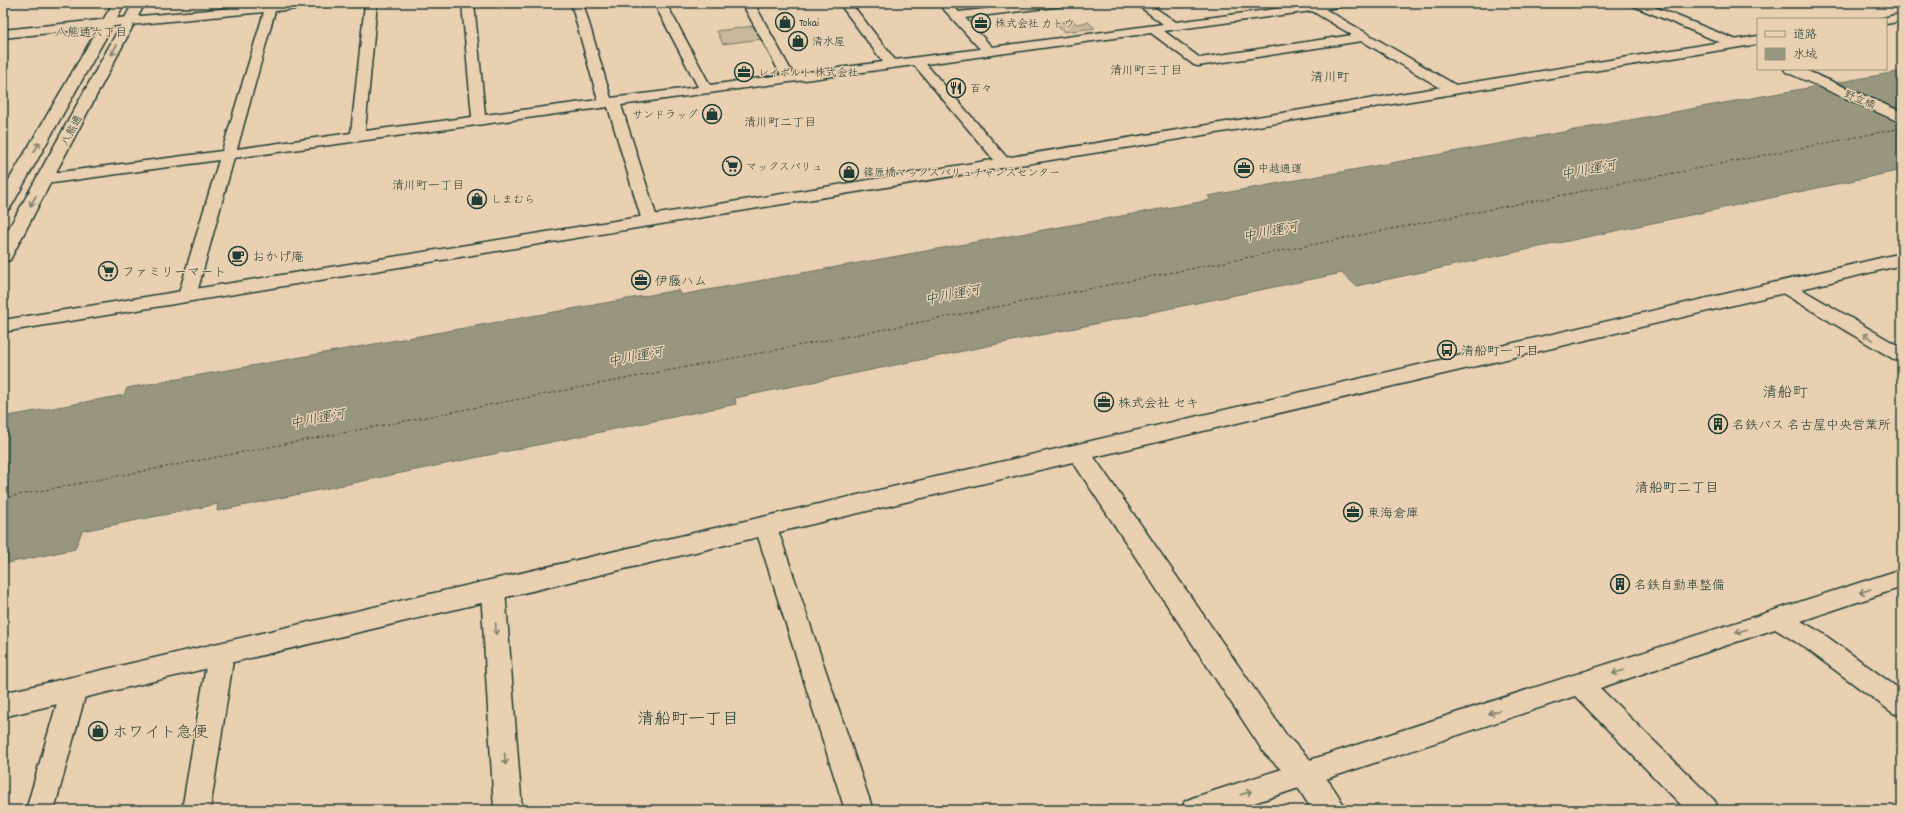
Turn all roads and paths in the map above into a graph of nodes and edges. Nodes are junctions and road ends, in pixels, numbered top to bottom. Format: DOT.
graph roads {
  1 [pos="120,3"];
  2 [pos="139,3"];
  3 [pos="327,3"];
  4 [pos="371,3"];
  5 [pos="468,3"];
  6 [pos="577,3"];
  7 [pos="660,3"];
  8 [pos="748,3"];
  9 [pos="844,3"];
  10 [pos="944,3"];
  11 [pos="1062,3"];
  12 [pos="1141,3"];
  13 [pos="1345,3"];
  14 [pos="1635,3"];
  15 [pos="271,6"];
  16 [pos="1303,6"];
  17 [pos="956,16"];
  18 [pos="1902,17"];
  19 [pos="1887,20"];
  20 [pos="129,21"];
  21 [pos="108,22"];
  22 [pos="1173,26"];
  23 [pos="1154,29"];
  24 [pos="3,34"];
  25 [pos="1364,37"];
  26 [pos="1757,40"];
  27 [pos="1735,44"];
  28 [pos="989,51"];
  29 [pos="1757,54"];
  30 [pos="918,61"];
  31 [pos="891,64"];
  32 [pos="1793,70"];
  33 [pos="789,78"];
  34 [pos="706,89"];
  35 [pos="1454,90"];
  36 [pos="609,102"];
  37 [pos="1902,118"];
  38 [pos="479,120"];
  39 [pos="358,136"];
  40 [pos="229,154"];
  41 [pos="1004,163"];
  42 [pos="46,178"];
  43 [pos="10,184"];
  44 [pos="3,205"];
  45 [pos="650,221"];
  46 [pos="3,256"];
  47 [pos="1902,259"];
  48 [pos="1785,287"];
  49 [pos="187,296"];
  50 [pos="3,326"];
  51 [pos="1902,356"];
  52 [pos="1080,453"];
  53 [pos="766,527"];
  54 [pos="1902,578"];
  55 [pos="493,590"];
  56 [pos="1778,619"];
  57 [pos="221,654"];
  58 [pos="1580,684"];
  59 [pos="74,689"];
  60 [pos="3,705"];
  61 [pos="1902,705"];
  62 [pos="1306,774"];
  63 [pos="40,810"];
  64 [pos="196,810"];
  65 [pos="508,810"];
  66 [pos="859,810"];
  67 [pos="1196,810"];
  68 [pos="1330,810"];
  69 [pos="1705,810"];
  1 -- 21 [label="street, 八熊通"];
  2 -- 20 [label="street, 八熊通"];
  3 -- 15 [label="street"];
  4 -- 39 [label="street"];
  5 -- 38 [label="street"];
  6 -- 36 [label="street"];
  7 -- 34 [label="street"];
  8 -- 33 [label="street"];
  9 -- 31 [label="street"];
  10 -- 17 [label="street"];
  11 -- 17 [label="street"];
  12 -- 22 [label="street"];
  13 -- 16 [label="street"];
  14 -- 27 [label="street"];
  15 -- 20 [label="street"];
  15 -- 40 [label="street"];
  16 -- 22 [label="street"];
  16 -- 25 [label="street"];
  17 -- 28 [label="street"];
  18 -- 19 [label="street"];
  20 -- 21 [label="street"];
  20 -- 42 [label="street, 八熊通, one-way"];
  21 -- 24 [label="street"];
  43 -- 21 [label="street, 八熊通, one-way"];
  22 -- 23 [label="street"];
  23 -- 25 [label="street"];
  23 -- 28 [label="street"];
  25 -- 35 [label="street"];
  26 -- 27 [label="street"];
  27 -- 29 [label="street"];
  27 -- 35 [label="street"];
  28 -- 30 [label="street"];
  30 -- 31 [label="street"];
  30 -- 41 [label="street"];
  31 -- 33 [label="street"];
  32 -- 37 [label="street, 野立橋"];
  33 -- 34 [label="street"];
  34 -- 36 [label="street"];
  35 -- 41 [label="street"];
  36 -- 38 [label="street"];
  36 -- 45 [label="street"];
  38 -- 39 [label="street"];
  39 -- 40 [label="street"];
  40 -- 42 [label="street"];
  40 -- 49 [label="street"];
  41 -- 45 [label="street"];
  42 -- 46 [label="street, 八熊通, one-way"];
  43 -- 44 [label="street, 八熊通"];
  45 -- 49 [label="street"];
  47 -- 48 [label="street"];
  51 -- 48 [label="street, one-way"];
  48 -- 52 [label="street"];
  49 -- 50 [label="street"];
  52 -- 53 [label="street"];
  52 -- 62 [label="street"];
  53 -- 55 [label="street"];
  53 -- 66 [label="street"];
  54 -- 56 [label="street, one-way"];
  55 -- 57 [label="street"];
  55 -- 65 [label="street, one-way"];
  56 -- 58 [label="street, one-way"];
  56 -- 61 [label="street"];
  57 -- 59 [label="street"];
  57 -- 64 [label="street"];
  58 -- 62 [label="street, one-way"];
  58 -- 69 [label="street"];
  59 -- 60 [label="street"];
  59 -- 63 [label="street"];
  67 -- 62 [label="street, one-way"];
  62 -- 68 [label="street"];
}
